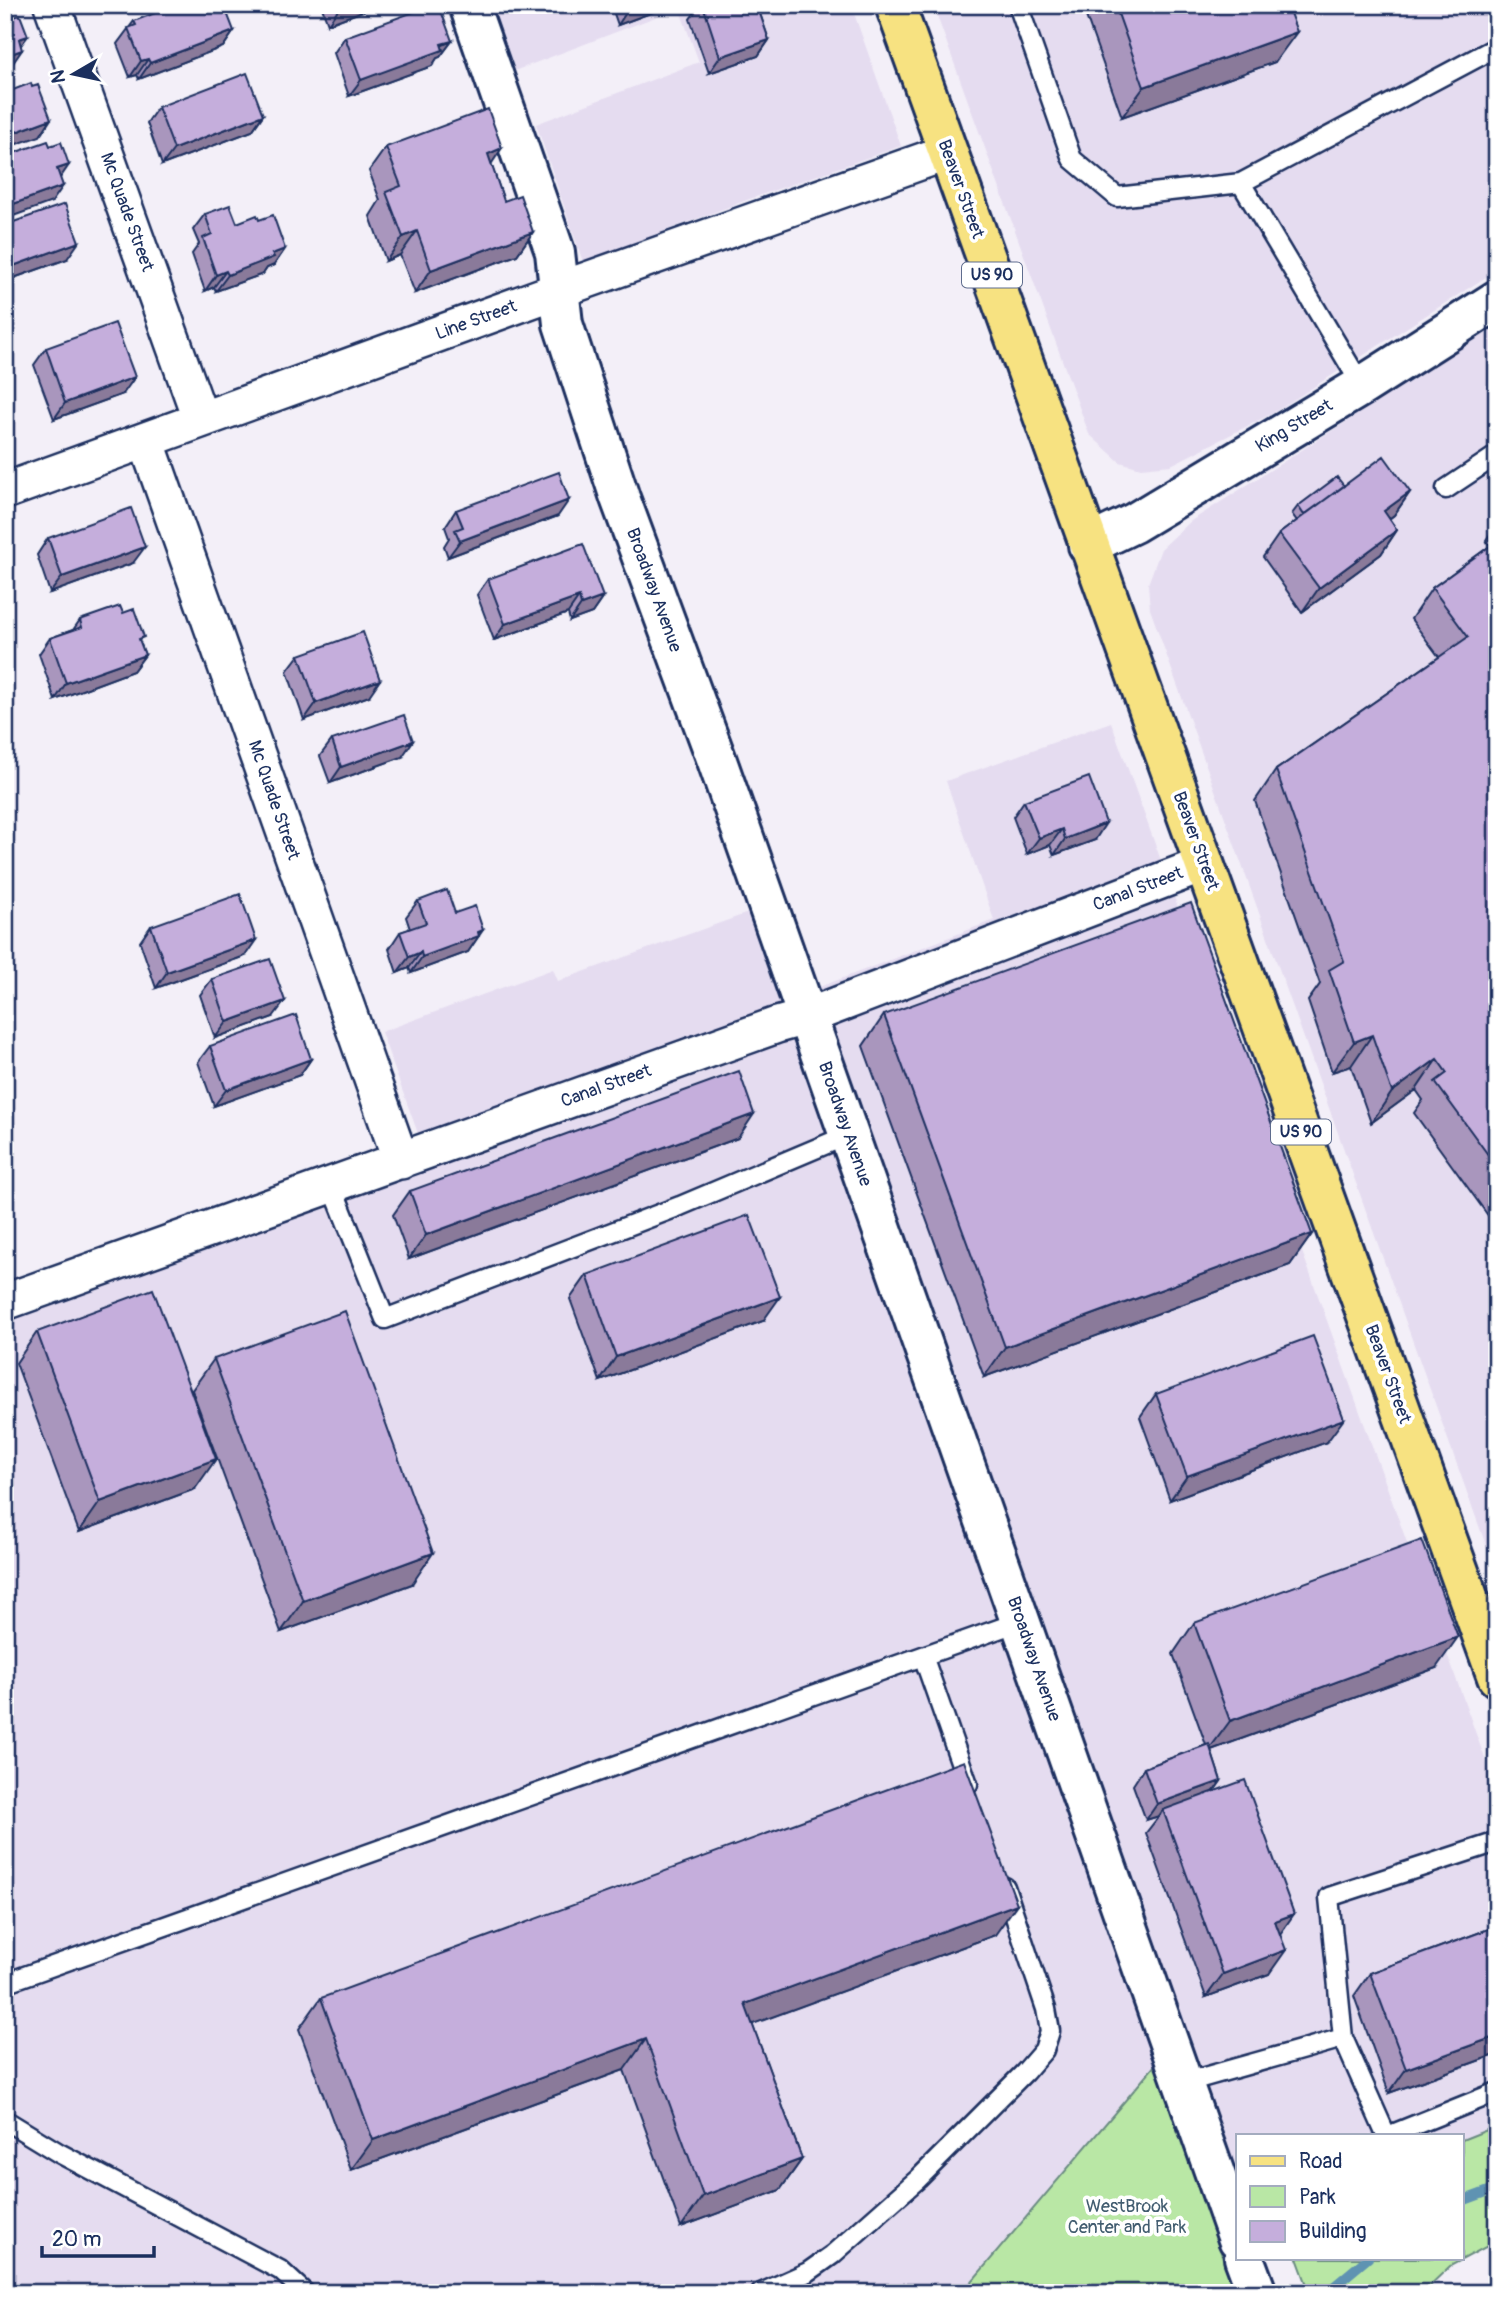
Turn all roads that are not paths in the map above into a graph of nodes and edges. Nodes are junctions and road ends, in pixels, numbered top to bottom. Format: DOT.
graph roads {
  1 [pos="52,5"];
  2 [pos="469,5"];
  3 [pos="895,5"];
  4 [pos="1018,5"];
  5 [pos="1497,47"];
  6 [pos="948,152"];
  7 [pos="1241,183"];
  8 [pos="559,290"];
  9 [pos="1497,300"];
  10 [pos="1362,386"];
  11 [pos="201,420"];
  12 [pos="146,440"];
  13 [pos="1497,455"];
  14 [pos="1446,489"];
  15 [pos="5,491"];
  16 [pos="1088,545"];
  17 [pos="1205,864"];
  18 [pos="806,1017"];
  19 [pos="848,1135"];
  20 [pos="401,1161"];
  21 [pos="332,1186"];
  22 [pos="5,1302"];
  23 [pos="1021,1621"];
  24 [pos="923,1656"];
  25 [pos="1497,1676"];
  26 [pos="973,1797"];
  27 [pos="1497,1842"];
  28 [pos="1001,1875"];
  29 [pos="5,1983"];
  30 [pos="1343,2038"];
  31 [pos="1183,2083"];
  32 [pos="1497,2092"];
  33 [pos="5,2120"];
  34 [pos="1388,2134"];
  35 [pos="1391,2134"];
  36 [pos="1236,2233"];
  37 [pos="1245,2260"];
  38 [pos="305,2293"];
  39 [pos="761,2293"];
  40 [pos="1257,2293"];
  1 -- 11 [label="street, Mc Quade Street"];
  2 -- 8 [label="street, Broadway Avenue"];
  3 -- 6 [label="main road, Beaver Street / US 90"];
  4 -- 7 [label="lane"];
  5 -- 7 [label="lane"];
  6 -- 8 [label="street, Line Street"];
  6 -- 16 [label="main road, Beaver Street / US 90"];
  7 -- 10 [label="lane"];
  8 -- 11 [label="street, Line Street"];
  8 -- 18 [label="street, Broadway Avenue"];
  9 -- 10 [label="street, King Street"];
  10 -- 16 [label="street, King Street"];
  11 -- 12 [label="street, Line Street"];
  12 -- 15 [label="street, Line Street"];
  12 -- 20 [label="street, Mc Quade Street"];
  13 -- 14 [label="lane"];
  16 -- 17 [label="main road, Beaver Street / US 90"];
  17 -- 18 [label="street, Canal Street"];
  17 -- 25 [label="main road, Beaver Street / US 90"];
  18 -- 19 [label="street, Broadway Avenue"];
  18 -- 20 [label="street, Canal Street"];
  19 -- 21 [label="lane"];
  19 -- 23 [label="street, Broadway Avenue"];
  20 -- 21 [label="street, Canal Street"];
  21 -- 22 [label="street, Canal Street"];
  23 -- 24 [label="lane"];
  23 -- 31 [label="street, Broadway Avenue"];
  24 -- 26 [label="lane"];
  24 -- 29 [label="lane"];
  27 -- 30 [label="lane"];
  28 -- 39 [label="lane"];
  30 -- 31 [label="lane"];
  30 -- 34 [label="lane"];
  31 -- 36 [label="street, Broadway Avenue"];
  32 -- 35 [label="lane"];
  33 -- 38 [label="lane"];
  37 -- 40 [label="street"];
}
